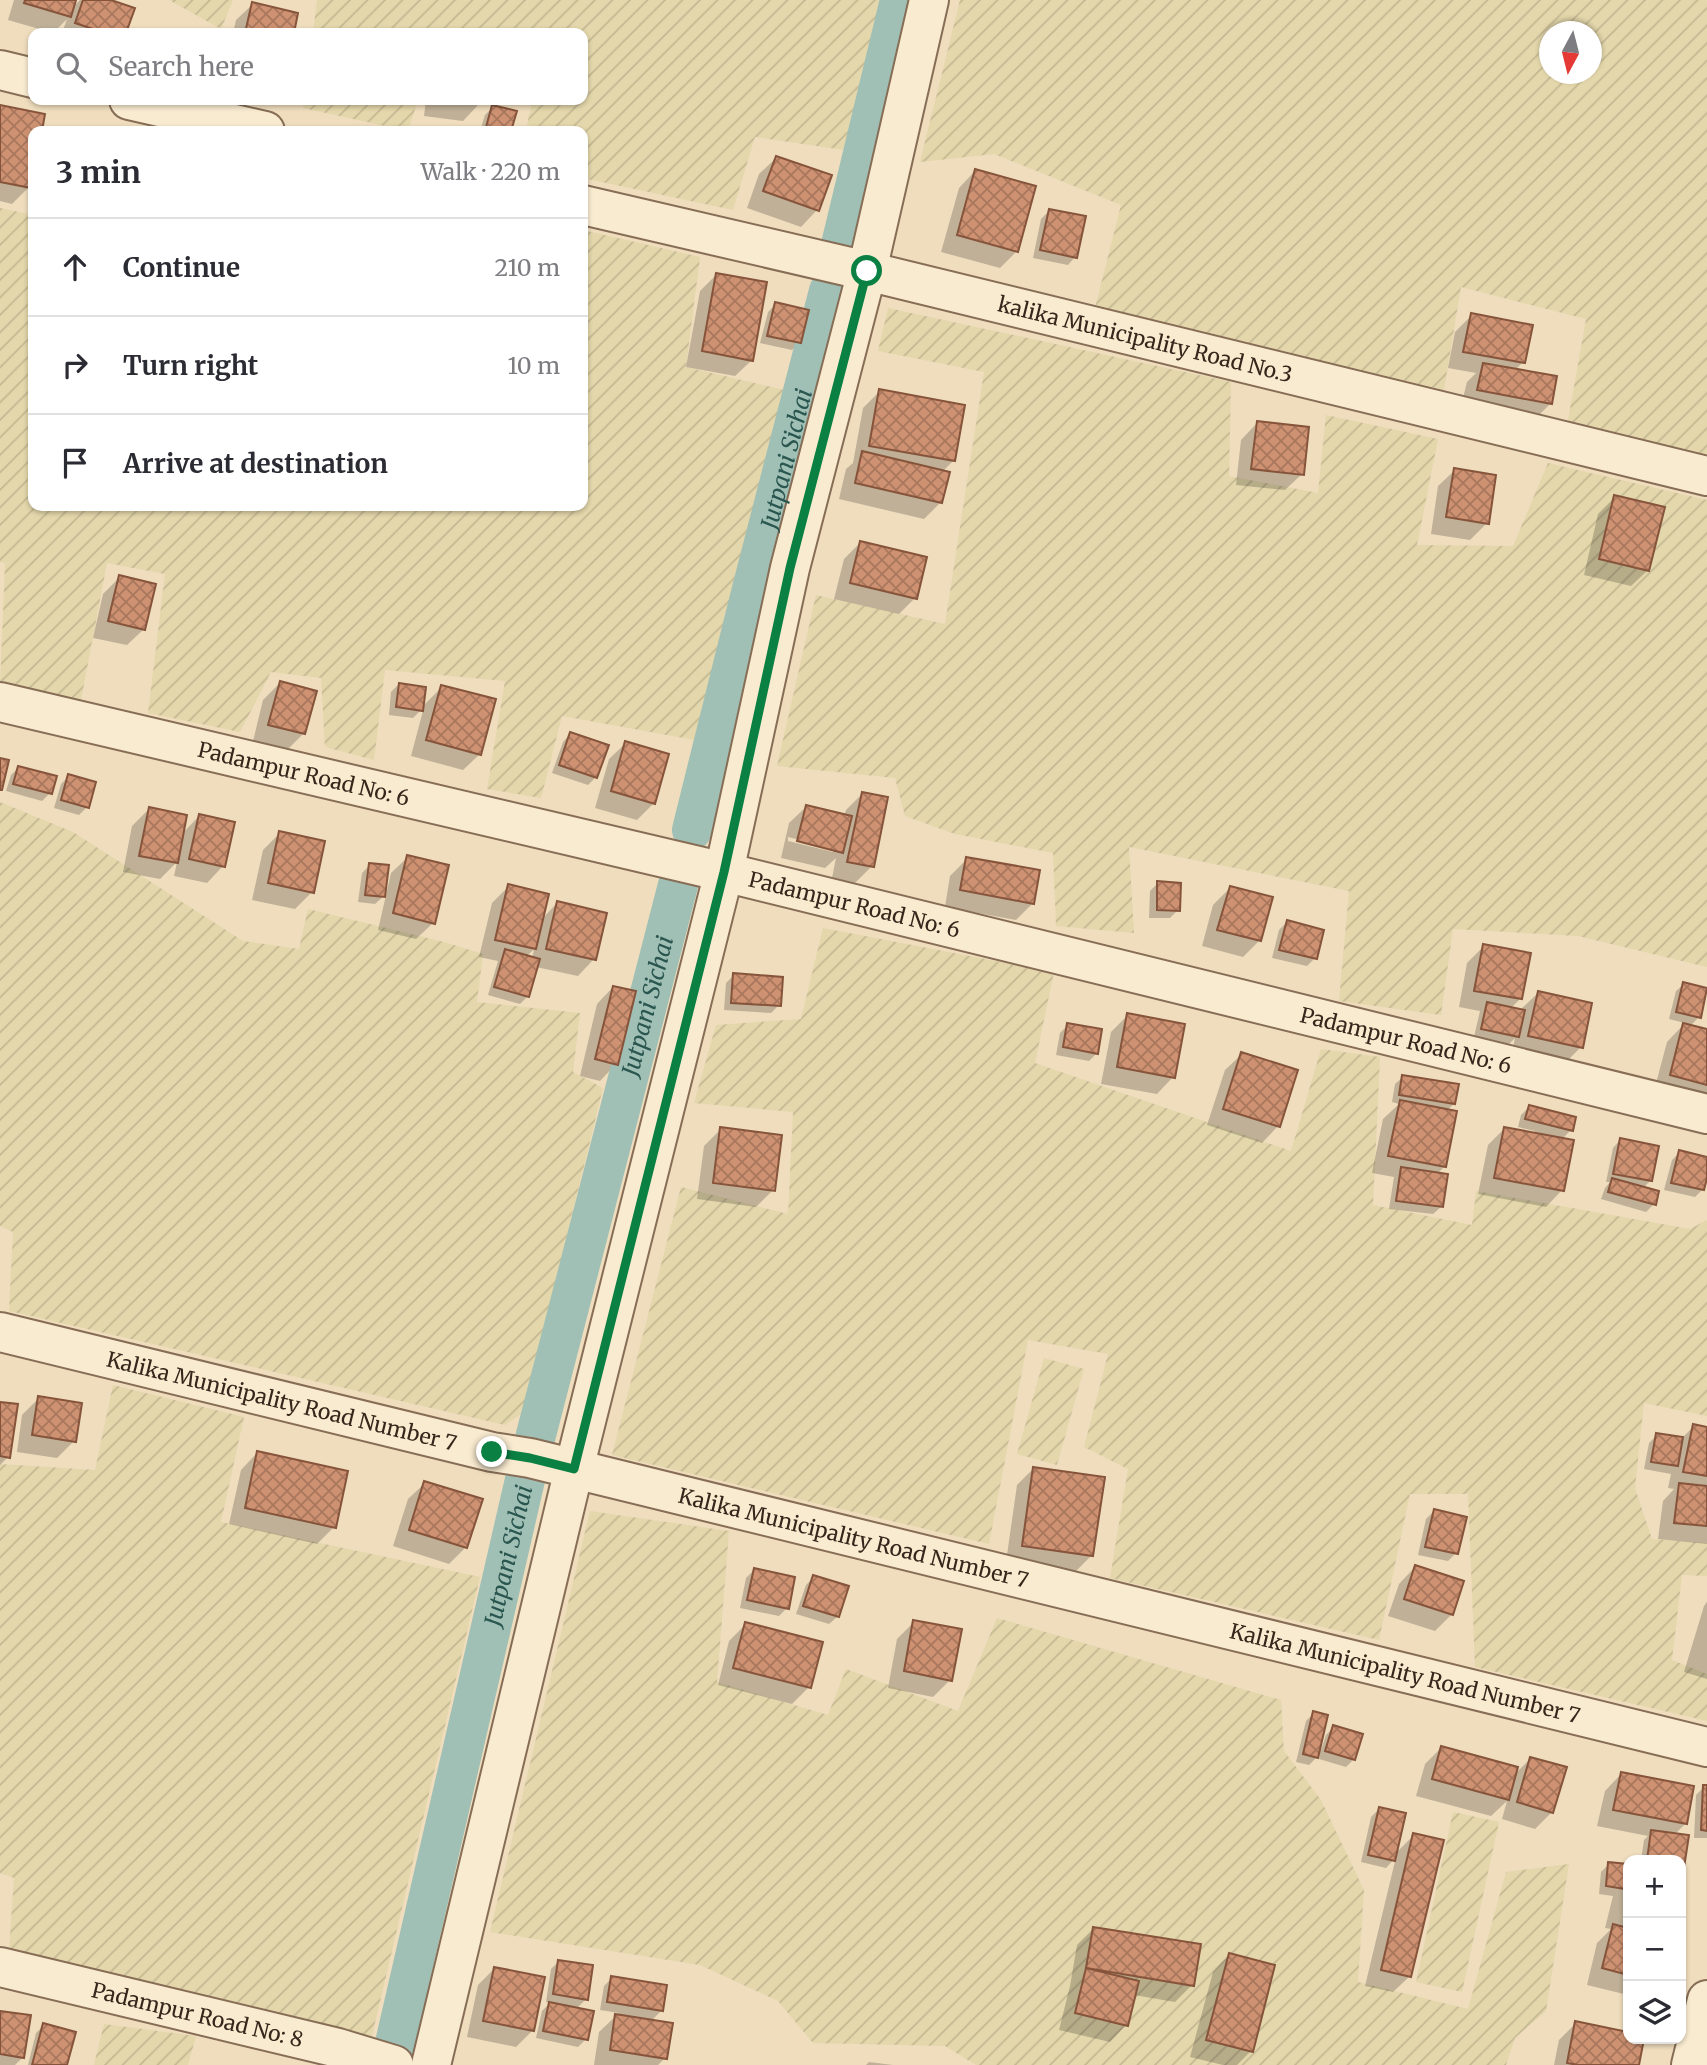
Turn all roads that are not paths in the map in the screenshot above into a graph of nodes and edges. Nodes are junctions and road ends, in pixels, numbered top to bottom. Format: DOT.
graph roads {
  1 [pos="929,0"];
  2 [pos="0,70"];
  3 [pos="28,77"];
  4 [pos="151,105"];
  5 [pos="243,126"];
  6 [pos="588,206"];
  7 [pos="867,271"];
  8 [pos="1707,476"];
  9 [pos="0,702"];
  10 [pos="724,872"];
  11 [pos="1707,1114"];
  12 [pos="0,1332"];
  13 [pos="574,1469"];
  14 [pos="1707,1747"];
  15 [pos="0,1967"];
  16 [pos="1707,2000"];
  17 [pos="394,2065"];
  18 [pos="431,2065"];
  19 [pos="1691,2065"];
  1 -- 7 [label="street"];
  2 -- 3 [label="street"];
  4 -- 5 [label="street"];
  6 -- 7 [label="street, kalika Municipality Road No.3"];
  7 -- 8 [label="street, kalika Municipality Road No.3"];
  7 -- 10 [label="street"];
  9 -- 10 [label="street, Padampur Road No: 6"];
  10 -- 11 [label="street, Padampur Road No: 6"];
  10 -- 13 [label="street"];
  12 -- 13 [label="street, Kalika Municipality Road Number 7"];
  13 -- 14 [label="street, Kalika Municipality Road Number 7"];
  13 -- 18 [label="street"];
  15 -- 17 [label="street, Padampur Road No: 8"];
  16 -- 19 [label="street"];
}
